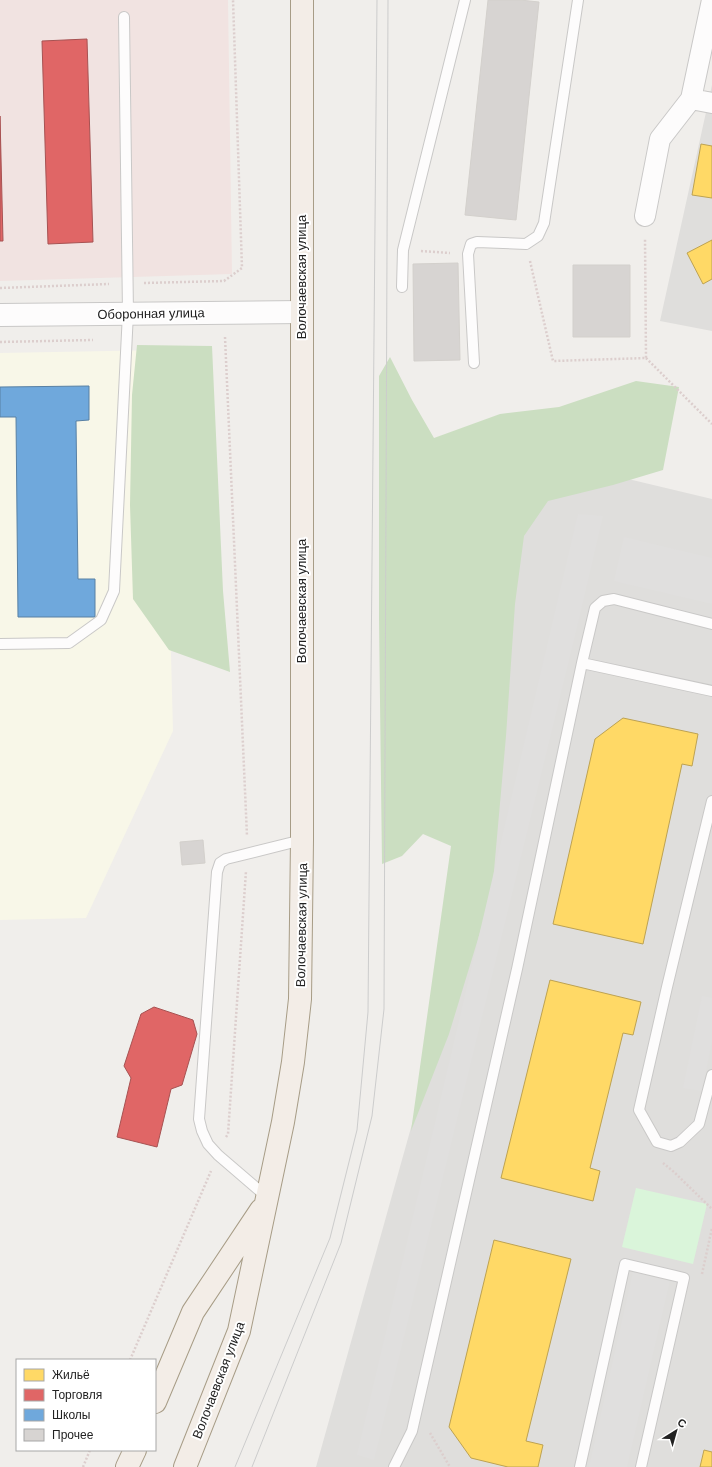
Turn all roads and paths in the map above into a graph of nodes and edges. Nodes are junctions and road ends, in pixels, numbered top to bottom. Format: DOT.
graph roads {
  1 [pos="233,0"];
  2 [pos="302,0"];
  3 [pos="465,0"];
  4 [pos="578,0"];
  5 [pos="712,0"];
  6 [pos="124,17"];
  7 [pos="691,99"];
  8 [pos="712,103"];
  9 [pos="645,216"];
  10 [pos="526,244"];
  11 [pos="403,250"];
  12 [pos="468,254"];
  13 [pos="128,284"];
  14 [pos="402,286"];
  15 [pos="0,288"];
  16 [pos="301,312"];
  17 [pos="128,314"];
  18 [pos="0,315"];
  19 [pos="225,337"];
  20 [pos="646,358"];
  21 [pos="474,363"];
  22 [pos="712,424"];
  23 [pos="712,624"];
  24 [pos="0,644"];
  25 [pos="582,663"];
  26 [pos="712,691"];
  27 [pos="712,801"];
  28 [pos="302,840"];
  29 [pos="247,854"];
  30 [pos="712,1075"];
  31 [pos="268,1199"];
  32 [pos="712,1228"];
  33 [pos="684,1278"];
  34 [pos="156,1400"];
  35 [pos="412,1430"];
  36 [pos="90,1451"];
  37 [pos="135,1451"];
  38 [pos="83,1467"];
  39 [pos="127,1467"];
  40 [pos="185,1467"];
  41 [pos="394,1467"];
  42 [pos="450,1467"];
  43 [pos="580,1467"];
  44 [pos="641,1467"];
  1 -- 13 [label="path"];
  2 -- 16 [label="main road, Волочаевская улица"];
  3 -- 11 [label="lane"];
  4 -- 10 [label="lane"];
  5 -- 7 [label="street"];
  6 -- 13 [label="lane"];
  7 -- 8 [label="street"];
  7 -- 9 [label="street"];
  9 -- 20 [label="path"];
  10 -- 12 [label="lane"];
  10 -- 20 [label="path"];
  11 -- 12 [label="path"];
  11 -- 14 [label="lane"];
  12 -- 21 [label="lane"];
  13 -- 15 [label="path"];
  13 -- 17 [label="lane"];
  16 -- 17 [label="street, Оборонная улица"];
  16 -- 28 [label="main road, Волочаевская улица"];
  17 -- 18 [label="street, Оборонная улица"];
  17 -- 24 [label="lane"];
  19 -- 29 [label="path"];
  20 -- 22 [label="path"];
  23 -- 25 [label="lane"];
  25 -- 26 [label="lane"];
  25 -- 35 [label="lane"];
  27 -- 30 [label="lane"];
  28 -- 29 [label="lane"];
  28 -- 31 [label="main road, Волочаевская улица"];
  29 -- 31 [label="lane"];
  31 -- 34 [label="main road, Волочаевская улица"];
  31 -- 40 [label="main road, Волочаевская улица"];
  32 -- 33 [label="path"];
  33 -- 43 [label="lane"];
  33 -- 44 [label="lane"];
  35 -- 41 [label="lane"];
  35 -- 42 [label="path"];
  36 -- 38 [label="path"];
  37 -- 39 [label="main road"];
}
